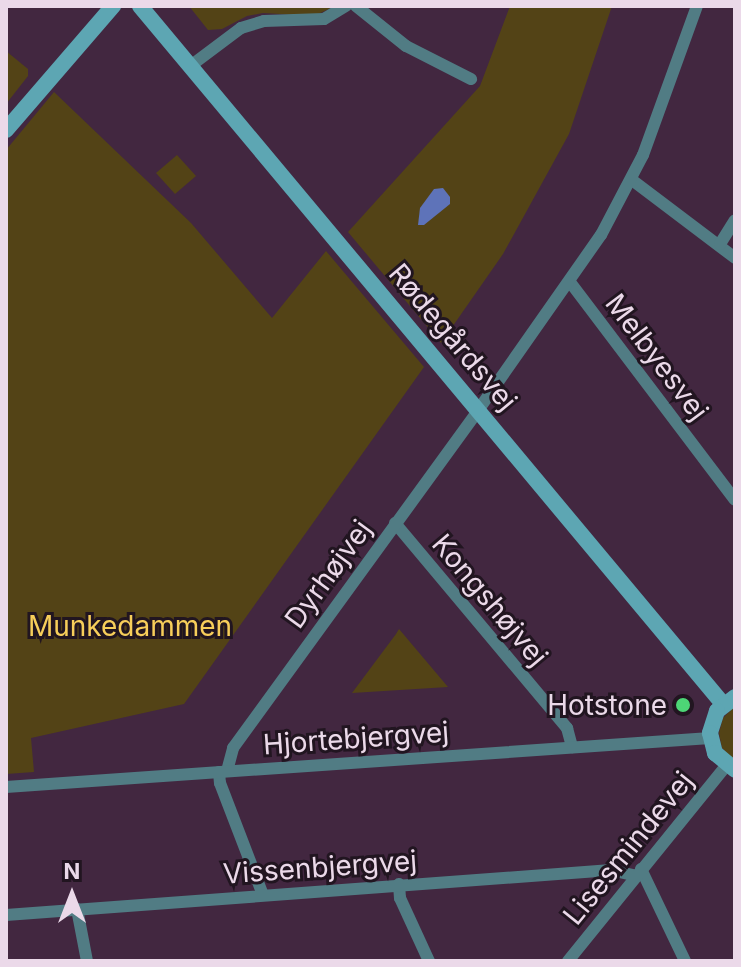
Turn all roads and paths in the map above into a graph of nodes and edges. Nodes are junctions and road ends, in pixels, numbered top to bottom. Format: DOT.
graph roads {
  1 [pos="113,6"];
  2 [pos="140,6"];
  3 [pos="346,6"];
  4 [pos="356,6"];
  5 [pos="697,6"];
  6 [pos="189,67"];
  7 [pos="471,79"];
  8 [pos="6,130"];
  9 [pos="632,180"];
  10 [pos="735,220"];
  11 [pos="720,244"];
  12 [pos="735,258"];
  13 [pos="570,282"];
  14 [pos="479,409"];
  15 [pos="735,500"];
  16 [pos="395,523"];
  17 [pos="729,700"];
  18 [pos="710,738"];
  19 [pos="572,747"];
  20 [pos="731,767"];
  21 [pos="223,772"];
  22 [pos="6,787"];
  23 [pos="639,873"];
  24 [pos="399,884"];
  25 [pos="263,895"];
  26 [pos="77,909"];
  27 [pos="6,915"];
  28 [pos="87,961"];
  29 [pos="429,961"];
  30 [pos="568,961"];
  31 [pos="685,961"];
  1 -- 8 [label="street"];
  2 -- 6 [label="street, Rødegårdsvej"];
  3 -- 6 [label="street"];
  4 -- 7 [label="street"];
  5 -- 9 [label="street, Dyrhøjvej"];
  6 -- 14 [label="street, Rødegårdsvej"];
  9 -- 11 [label="street"];
  9 -- 13 [label="street, Dyrhøjvej"];
  10 -- 11 [label="street"];
  11 -- 12 [label="street"];
  13 -- 14 [label="street, Dyrhøjvej"];
  13 -- 15 [label="street, Melbyesvej"];
  14 -- 16 [label="street, Dyrhøjvej"];
  14 -- 17 [label="street, Rødegårdsvej"];
  16 -- 19 [label="street, Kongshøjvej"];
  16 -- 21 [label="street, Dyrhøjvej"];
  17 -- 18 [label="street"];
  18 -- 19 [label="street, Hjortebjergvej"];
  18 -- 20 [label="street"];
  19 -- 21 [label="street, Hjortebjergvej"];
  20 -- 23 [label="street, Lisesmindevej"];
  21 -- 22 [label="street, Hjortebjergvej"];
  21 -- 25 [label="street"];
  23 -- 24 [label="street, Vissenbjergvej"];
  23 -- 30 [label="street, Lisesmindevej"];
  23 -- 31 [label="street"];
  24 -- 25 [label="street, Vissenbjergvej"];
  24 -- 29 [label="street"];
  25 -- 26 [label="street, Vissenbjergvej"];
  26 -- 27 [label="street, Vissenbjergvej"];
  26 -- 28 [label="street"];
}
